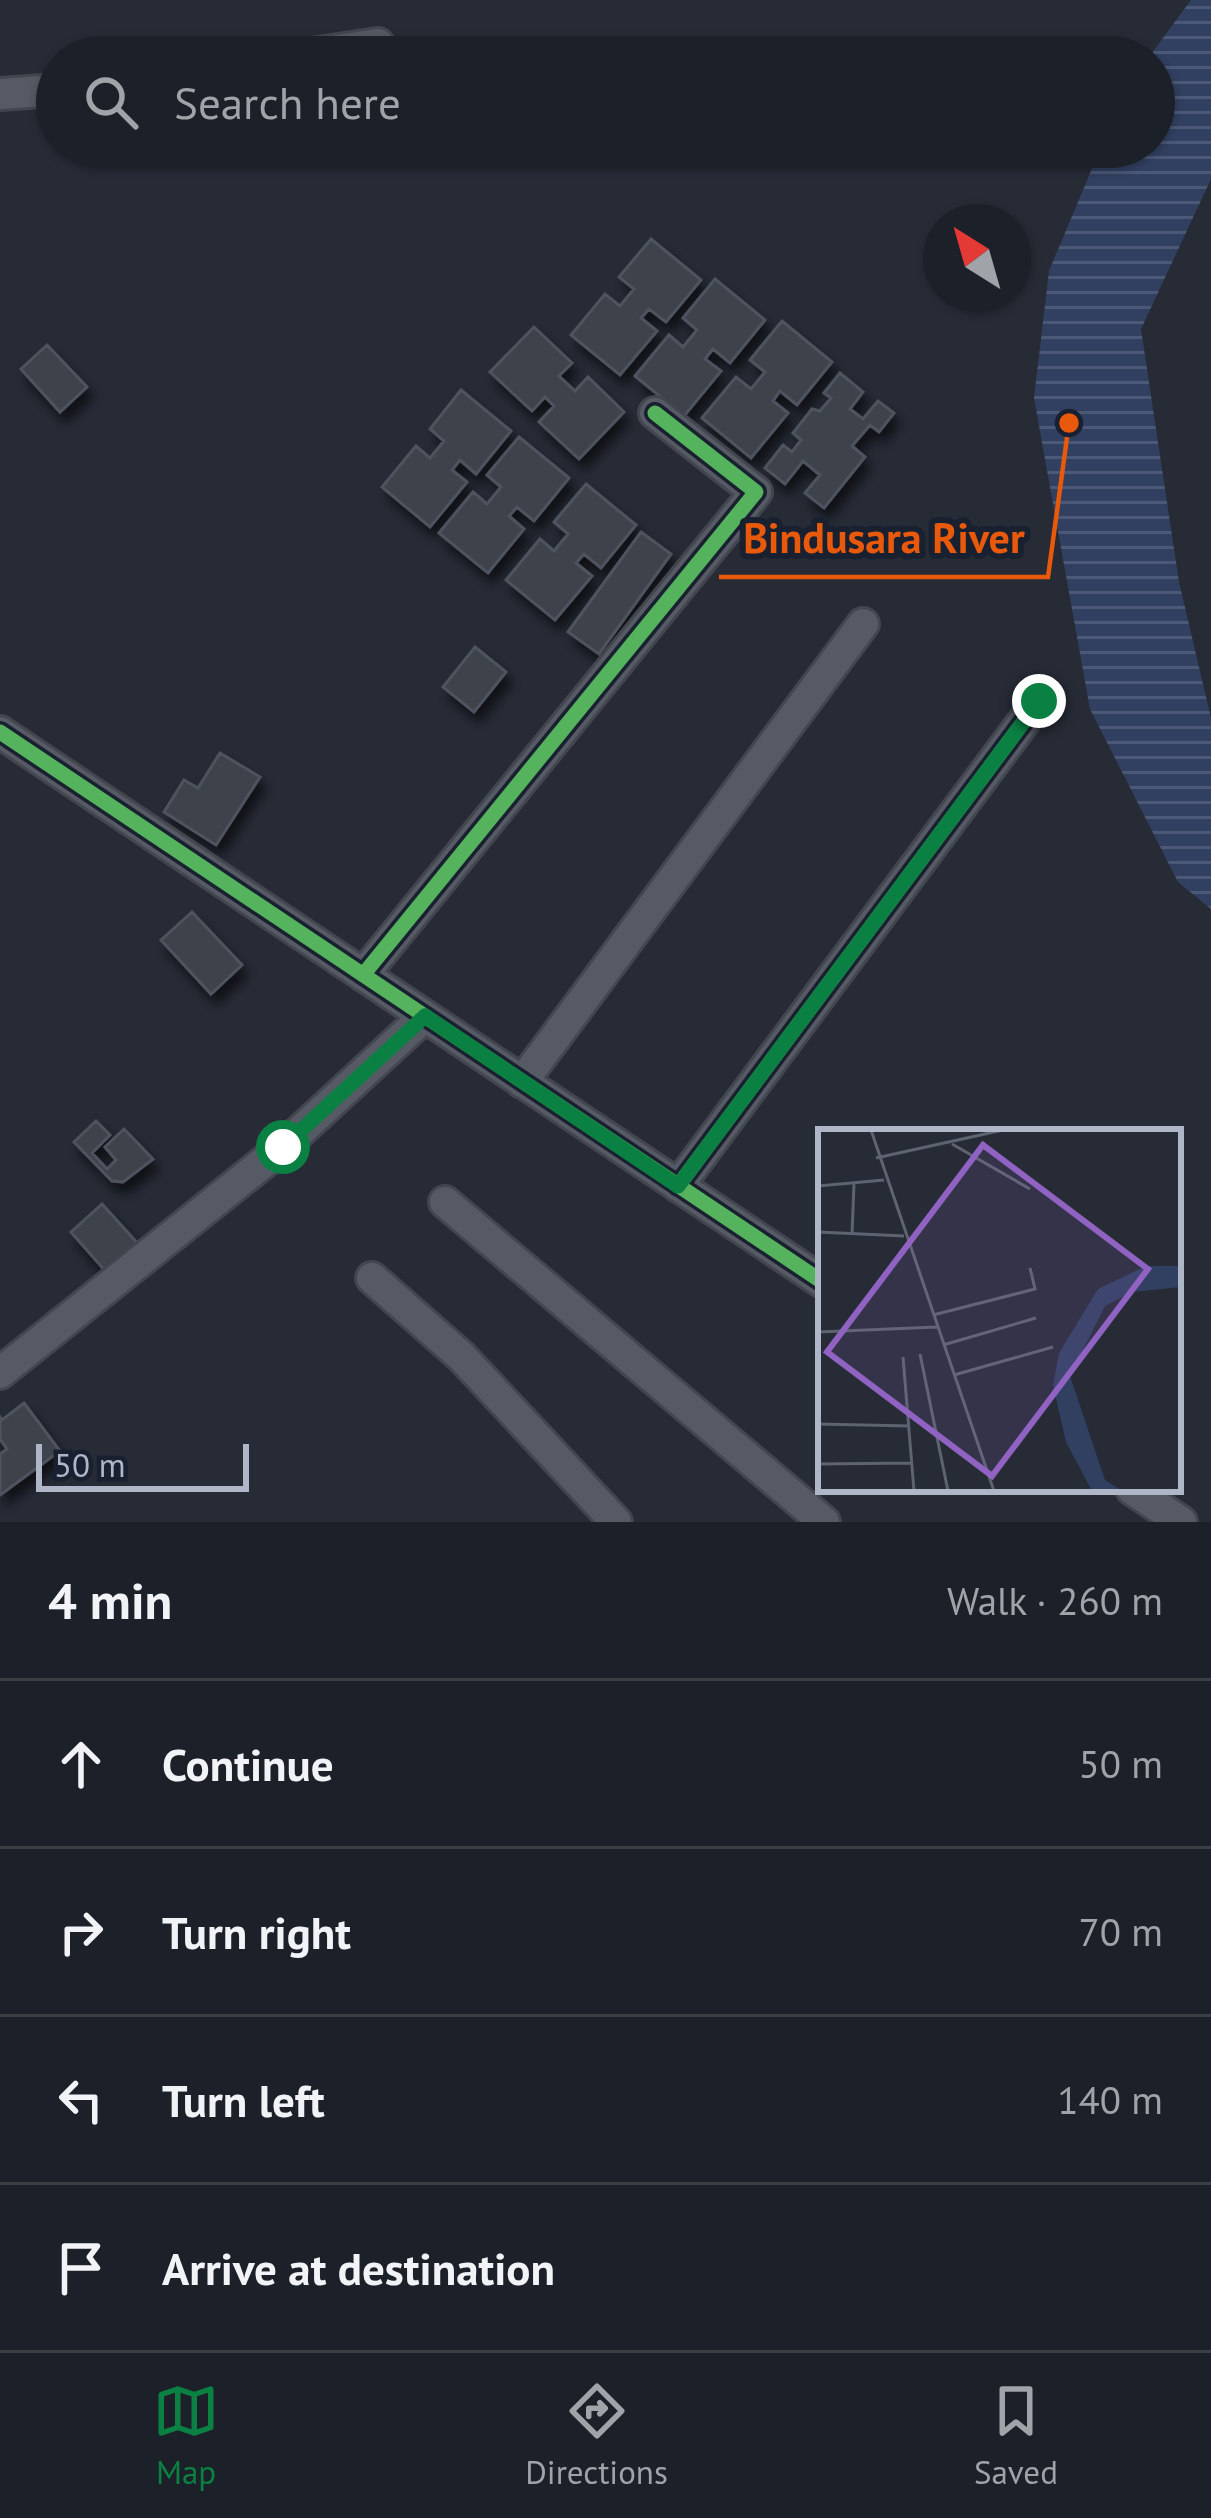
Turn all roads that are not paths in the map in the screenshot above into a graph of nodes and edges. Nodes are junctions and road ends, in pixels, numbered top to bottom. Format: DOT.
graph roads {
  1 [pos="36,91"];
  2 [pos="0,94"];
  3 [pos="656,413"];
  4 [pos="863,624"];
  5 [pos="1039,701"];
  6 [pos="0,732"];
  7 [pos="363,975"];
  8 [pos="425,1016"];
  9 [pos="522,1082"];
  10 [pos="678,1186"];
  11 [pos="445,1202"];
  12 [pos="372,1278"];
  13 [pos="818,1279"];
  14 [pos="0,1373"];
  15 [pos="1136,1492"];
  16 [pos="616,1522"];
  17 [pos="824,1522"];
  18 [pos="1181,1522"];
  1 -- 2 [label="street"];
  3 -- 7 [label="street"];
  4 -- 9 [label="street"];
  5 -- 10 [label="street"];
  6 -- 7 [label="street"];
  7 -- 8 [label="street"];
  8 -- 9 [label="street"];
  8 -- 14 [label="street"];
  9 -- 10 [label="street"];
  10 -- 13 [label="street"];
  11 -- 17 [label="street"];
  12 -- 16 [label="street"];
  15 -- 18 [label="street"];
}
